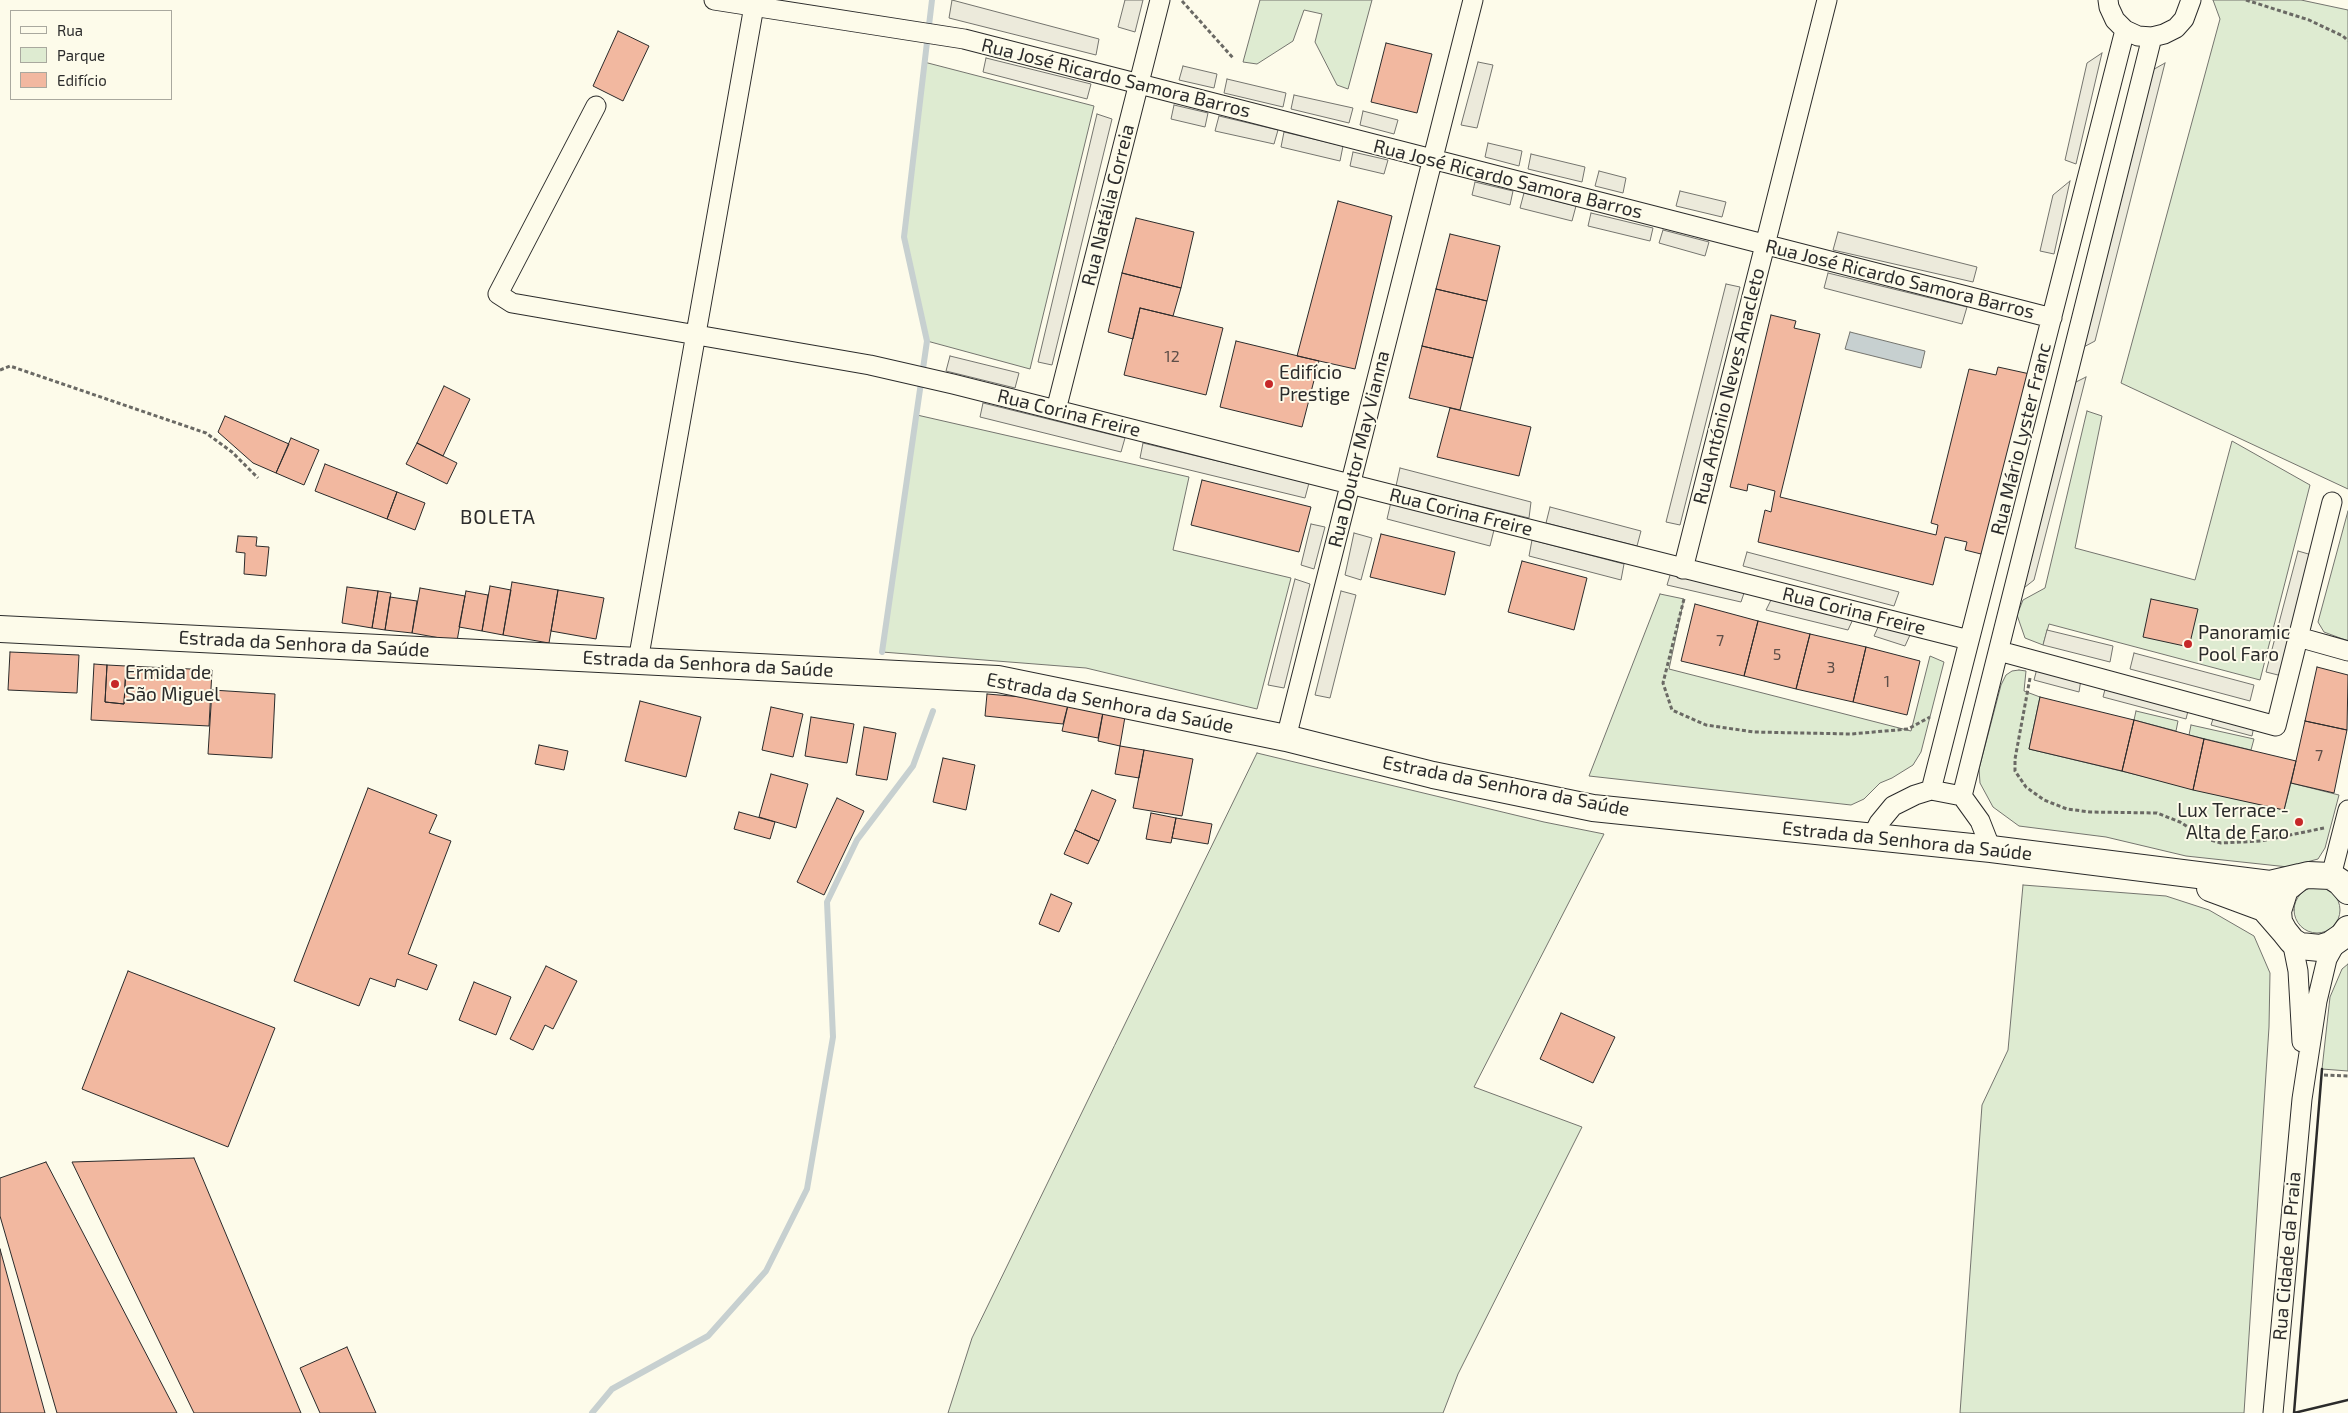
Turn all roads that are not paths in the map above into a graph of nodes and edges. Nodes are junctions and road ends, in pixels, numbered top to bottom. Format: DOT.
graph roads {
  1 [pos="714,0"];
  2 [pos="1160,0"];
  3 [pos="1473,0"];
  4 [pos="1827,0"];
  5 [pos="2108,0"];
  6 [pos="2191,0"];
  7 [pos="754,6"];
  8 [pos="2125,30"];
  9 [pos="2152,37"];
  10 [pos="1139,84"];
  11 [pos="596,106"];
  12 [pos="1432,161"];
  13 [pos="1765,245"];
  14 [pos="2052,318"];
  15 [pos="696,335"];
  16 [pos="1056,410"];
  17 [pos="1350,485"];
  18 [pos="2332,502"];
  19 [pos="1683,569"];
  20 [pos="0,629"];
  21 [pos="2298,637"];
  22 [pos="1969,640"];
  23 [pos="1998,651"];
  24 [pos="2348,651"];
  25 [pos="638,661"];
  26 [pos="1286,738"];
  27 [pos="1931,790"];
  28 [pos="1962,796"];
  29 [pos="2348,810"];
  30 [pos="1872,837"];
  31 [pos="1991,849"];
  32 [pos="2150,869"];
  33 [pos="2300,878"];
  34 [pos="2343,886"];
  35 [pos="2344,935"];
  36 [pos="2288,936"];
  37 [pos="2302,1099"];
  38 [pos="2273,1413"];
  1 -- 7 [label="street, Rua José Ricardo Samora Barros"];
  2 -- 10 [label="street, Rua Natália Correia"];
  3 -- 12 [label="street"];
  4 -- 13 [label="street, Rua António Neves Anacleto"];
  5 -- 8 [label="street"];
  6 -- 9 [label="street"];
  7 -- 10 [label="street, Rua José Ricardo Samora Barros"];
  7 -- 15 [label="street"];
  8 -- 9 [label="street"];
  8 -- 14 [label="street, Rua Mário Lyster Franc"];
  9 -- 23 [label="street, Rua Mário Lyster Franc"];
  10 -- 12 [label="street, Rua José Ricardo Samora Barros"];
  10 -- 16 [label="street, Rua Natália Correia"];
  11 -- 15 [label="street, Rua Corina Freire"];
  12 -- 13 [label="street, Rua José Ricardo Samora Barros"];
  12 -- 17 [label="street, Rua Doutor May Vianna"];
  13 -- 14 [label="street, Rua José Ricardo Samora Barros"];
  13 -- 19 [label="street, Rua António Neves Anacleto"];
  14 -- 22 [label="street, Rua Mário Lyster Franc"];
  15 -- 16 [label="street, Rua Corina Freire"];
  15 -- 25 [label="street"];
  16 -- 17 [label="street, Rua Corina Freire"];
  17 -- 19 [label="street, Rua Corina Freire"];
  17 -- 26 [label="street, Rua Doutor May Vianna"];
  18 -- 21 [label="street"];
  19 -- 22 [label="street, Rua Corina Freire"];
  20 -- 25 [label="street, Estrada da Senhora da Saúde"];
  21 -- 23 [label="street"];
  21 -- 24 [label="street"];
  22 -- 27 [label="street, Rua Mário Lyster Franc"];
  23 -- 28 [label="street, Rua Mário Lyster Franc"];
  25 -- 26 [label="street, Estrada da Senhora da Saúde"];
  26 -- 30 [label="street, Estrada da Senhora da Saúde"];
  27 -- 28 [label="street"];
  27 -- 30 [label="street"];
  28 -- 31 [label="street"];
  29 -- 34 [label="street"];
  30 -- 31 [label="street, Estrada da Senhora da Saúde"];
  31 -- 32 [label="street, Estrada da Senhora da Saúde"];
  32 -- 33 [label="street"];
  32 -- 36 [label="street"];
  33 -- 34 [label="street"];
  33 -- 36 [label="street"];
  35 -- 36 [label="street"];
  35 -- 37 [label="street"];
  36 -- 37 [label="street"];
  37 -- 38 [label="street, Rua Cidade da Praia"];
}
